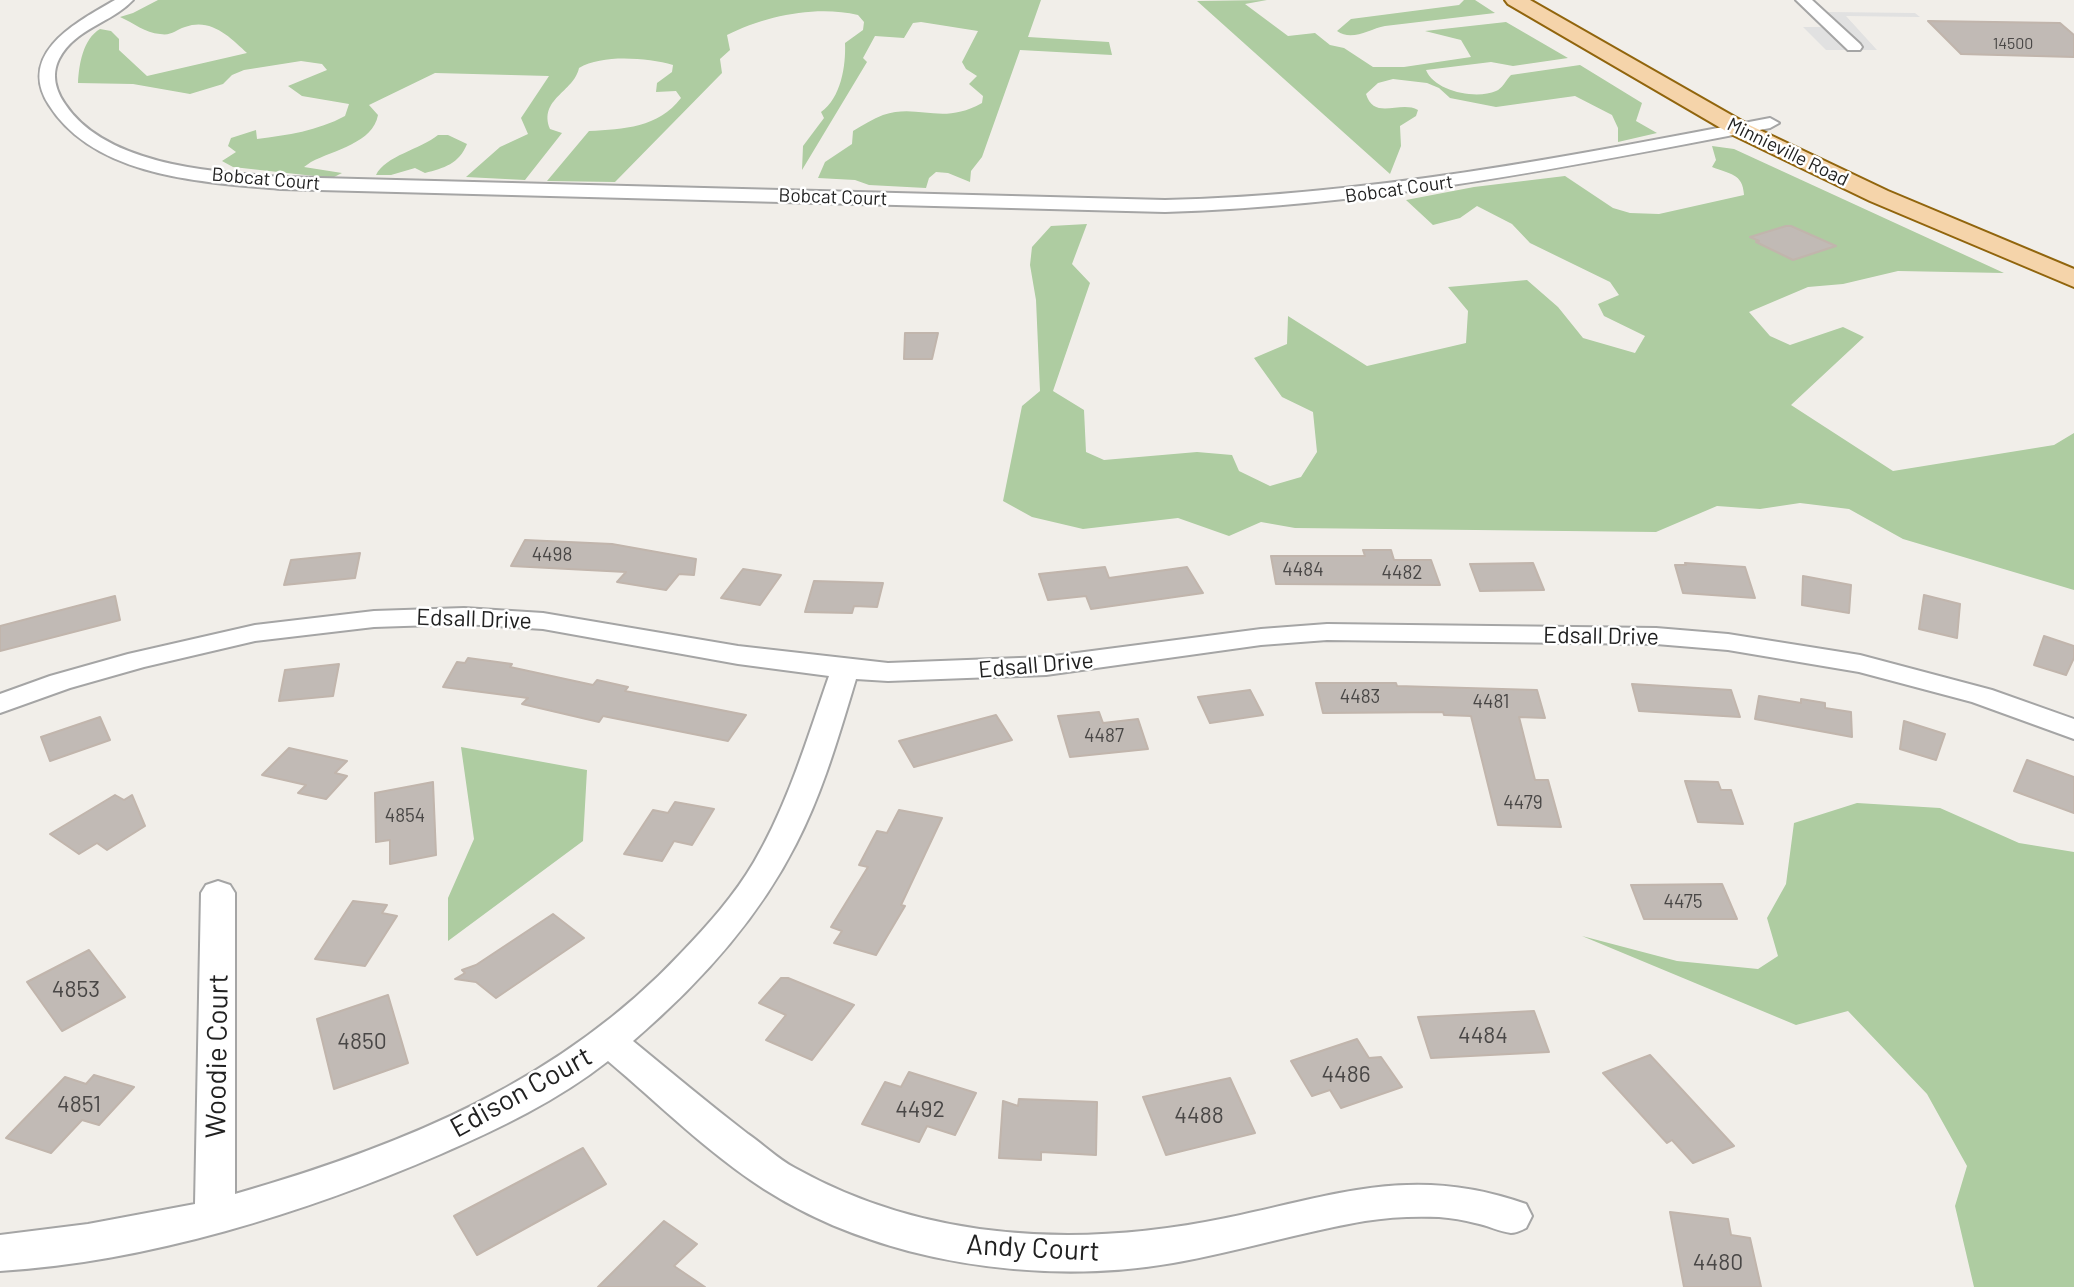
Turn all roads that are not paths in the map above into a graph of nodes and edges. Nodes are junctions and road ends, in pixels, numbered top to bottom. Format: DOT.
graph roads {
  1 [pos="127,0"];
  2 [pos="1514,0"];
  3 [pos="1548,0"];
  4 [pos="1803,0"];
  5 [pos="1854,47"];
  6 [pos="1769,123"];
  7 [pos="1739,129"];
  8 [pos="2074,260"];
  9 [pos="2074,279"];
  10 [pos="845,669"];
  11 [pos="0,704"];
  12 [pos="2074,729"];
  13 [pos="218,893"];
  14 [pos="609,1041"];
  15 [pos="1511,1216"];
  16 [pos="215,1218"];
  17 [pos="0,1253"];
  1 -- 7 [label="street, Bobcat Court"];
  2 -- 7 [label="main road, Minnieville Road"];
  3 -- 6 [label="main road, Minnieville Road"];
  4 -- 5 [label="street"];
  6 -- 7 [label="street, Bobcat Court"];
  6 -- 8 [label="main road, Minnieville Road"];
  7 -- 9 [label="main road, Minnieville Road"];
  10 -- 11 [label="street, Edsall Drive"];
  10 -- 12 [label="street, Edsall Drive"];
  10 -- 14 [label="street, Edison Court"];
  13 -- 16 [label="street, Woodie Court"];
  14 -- 15 [label="street, Andy Court"];
  14 -- 16 [label="street, Edison Court"];
  16 -- 17 [label="street, Edison Court"];
}
